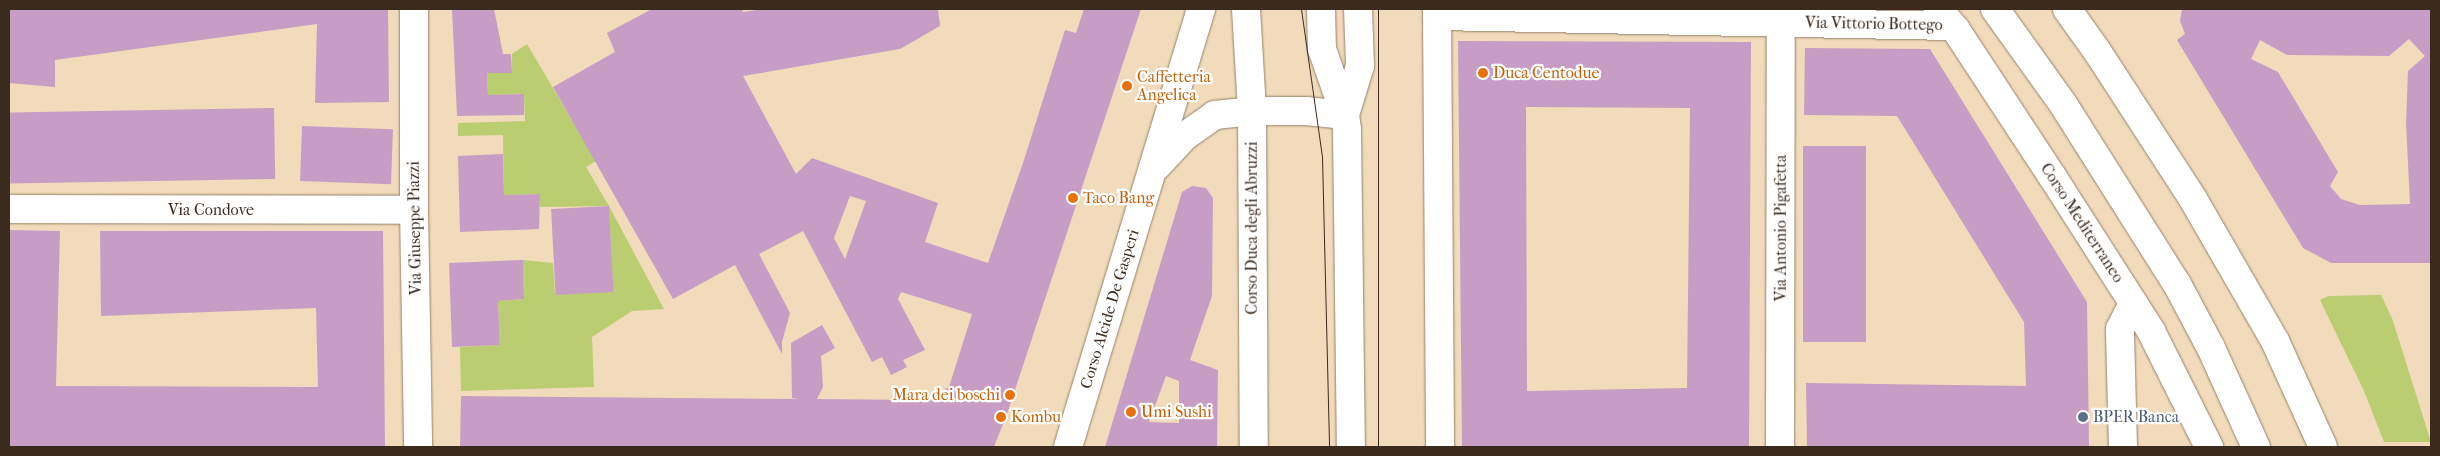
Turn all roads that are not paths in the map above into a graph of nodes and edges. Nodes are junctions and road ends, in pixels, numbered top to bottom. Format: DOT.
graph roads {
  1 [pos="414,9"];
  2 [pos="1201,9"];
  3 [pos="1246,9"];
  4 [pos="1321,9"];
  5 [pos="1358,9"];
  6 [pos="1995,9"];
  7 [pos="2067,9"];
  8 [pos="1437,12"];
  9 [pos="1781,16"];
  10 [pos="1945,17"];
  11 [pos="1252,111"];
  12 [pos="1345,115"];
  13 [pos="1153,170"];
  14 [pos="9,208"];
  15 [pos="414,210"];
  16 [pos="2133,303"];
  17 [pos="418,447"];
  18 [pos="1068,447"];
  19 [pos="1254,447"];
  20 [pos="1351,447"];
  21 [pos="1440,447"];
  22 [pos="1780,447"];
  23 [pos="2124,447"];
  24 [pos="2209,447"];
  25 [pos="2256,447"];
  26 [pos="2323,447"];
  1 -- 15 [label="street, Via Giuseppe Piazzi"];
  2 -- 13 [label="street, Corso Alcide De Gasperi"];
  3 -- 11 [label="street, Corso Duca degli Abruzzi"];
  4 -- 12 [label="street"];
  5 -- 12 [label="street"];
  6 -- 25 [label="street"];
  7 -- 26 [label="street"];
  8 -- 9 [label="street, Via Vittorio Bottego"];
  8 -- 21 [label="street"];
  9 -- 10 [label="street, Via Vittorio Bottego"];
  9 -- 22 [label="street, Via Antonio Pigafetta"];
  10 -- 16 [label="street, Corso Mediterraneo"];
  11 -- 12 [label="street, Corso Alcide De Gasperi"];
  11 -- 13 [label="street, Corso Alcide De Gasperi"];
  11 -- 19 [label="street, Corso Duca degli Abruzzi"];
  12 -- 20 [label="street"];
  13 -- 18 [label="street, Corso Alcide De Gasperi"];
  14 -- 15 [label="street, Via Condove"];
  15 -- 17 [label="street, Via Giuseppe Piazzi"];
  16 -- 23 [label="street"];
  16 -- 24 [label="street, Corso Mediterraneo"];
}
